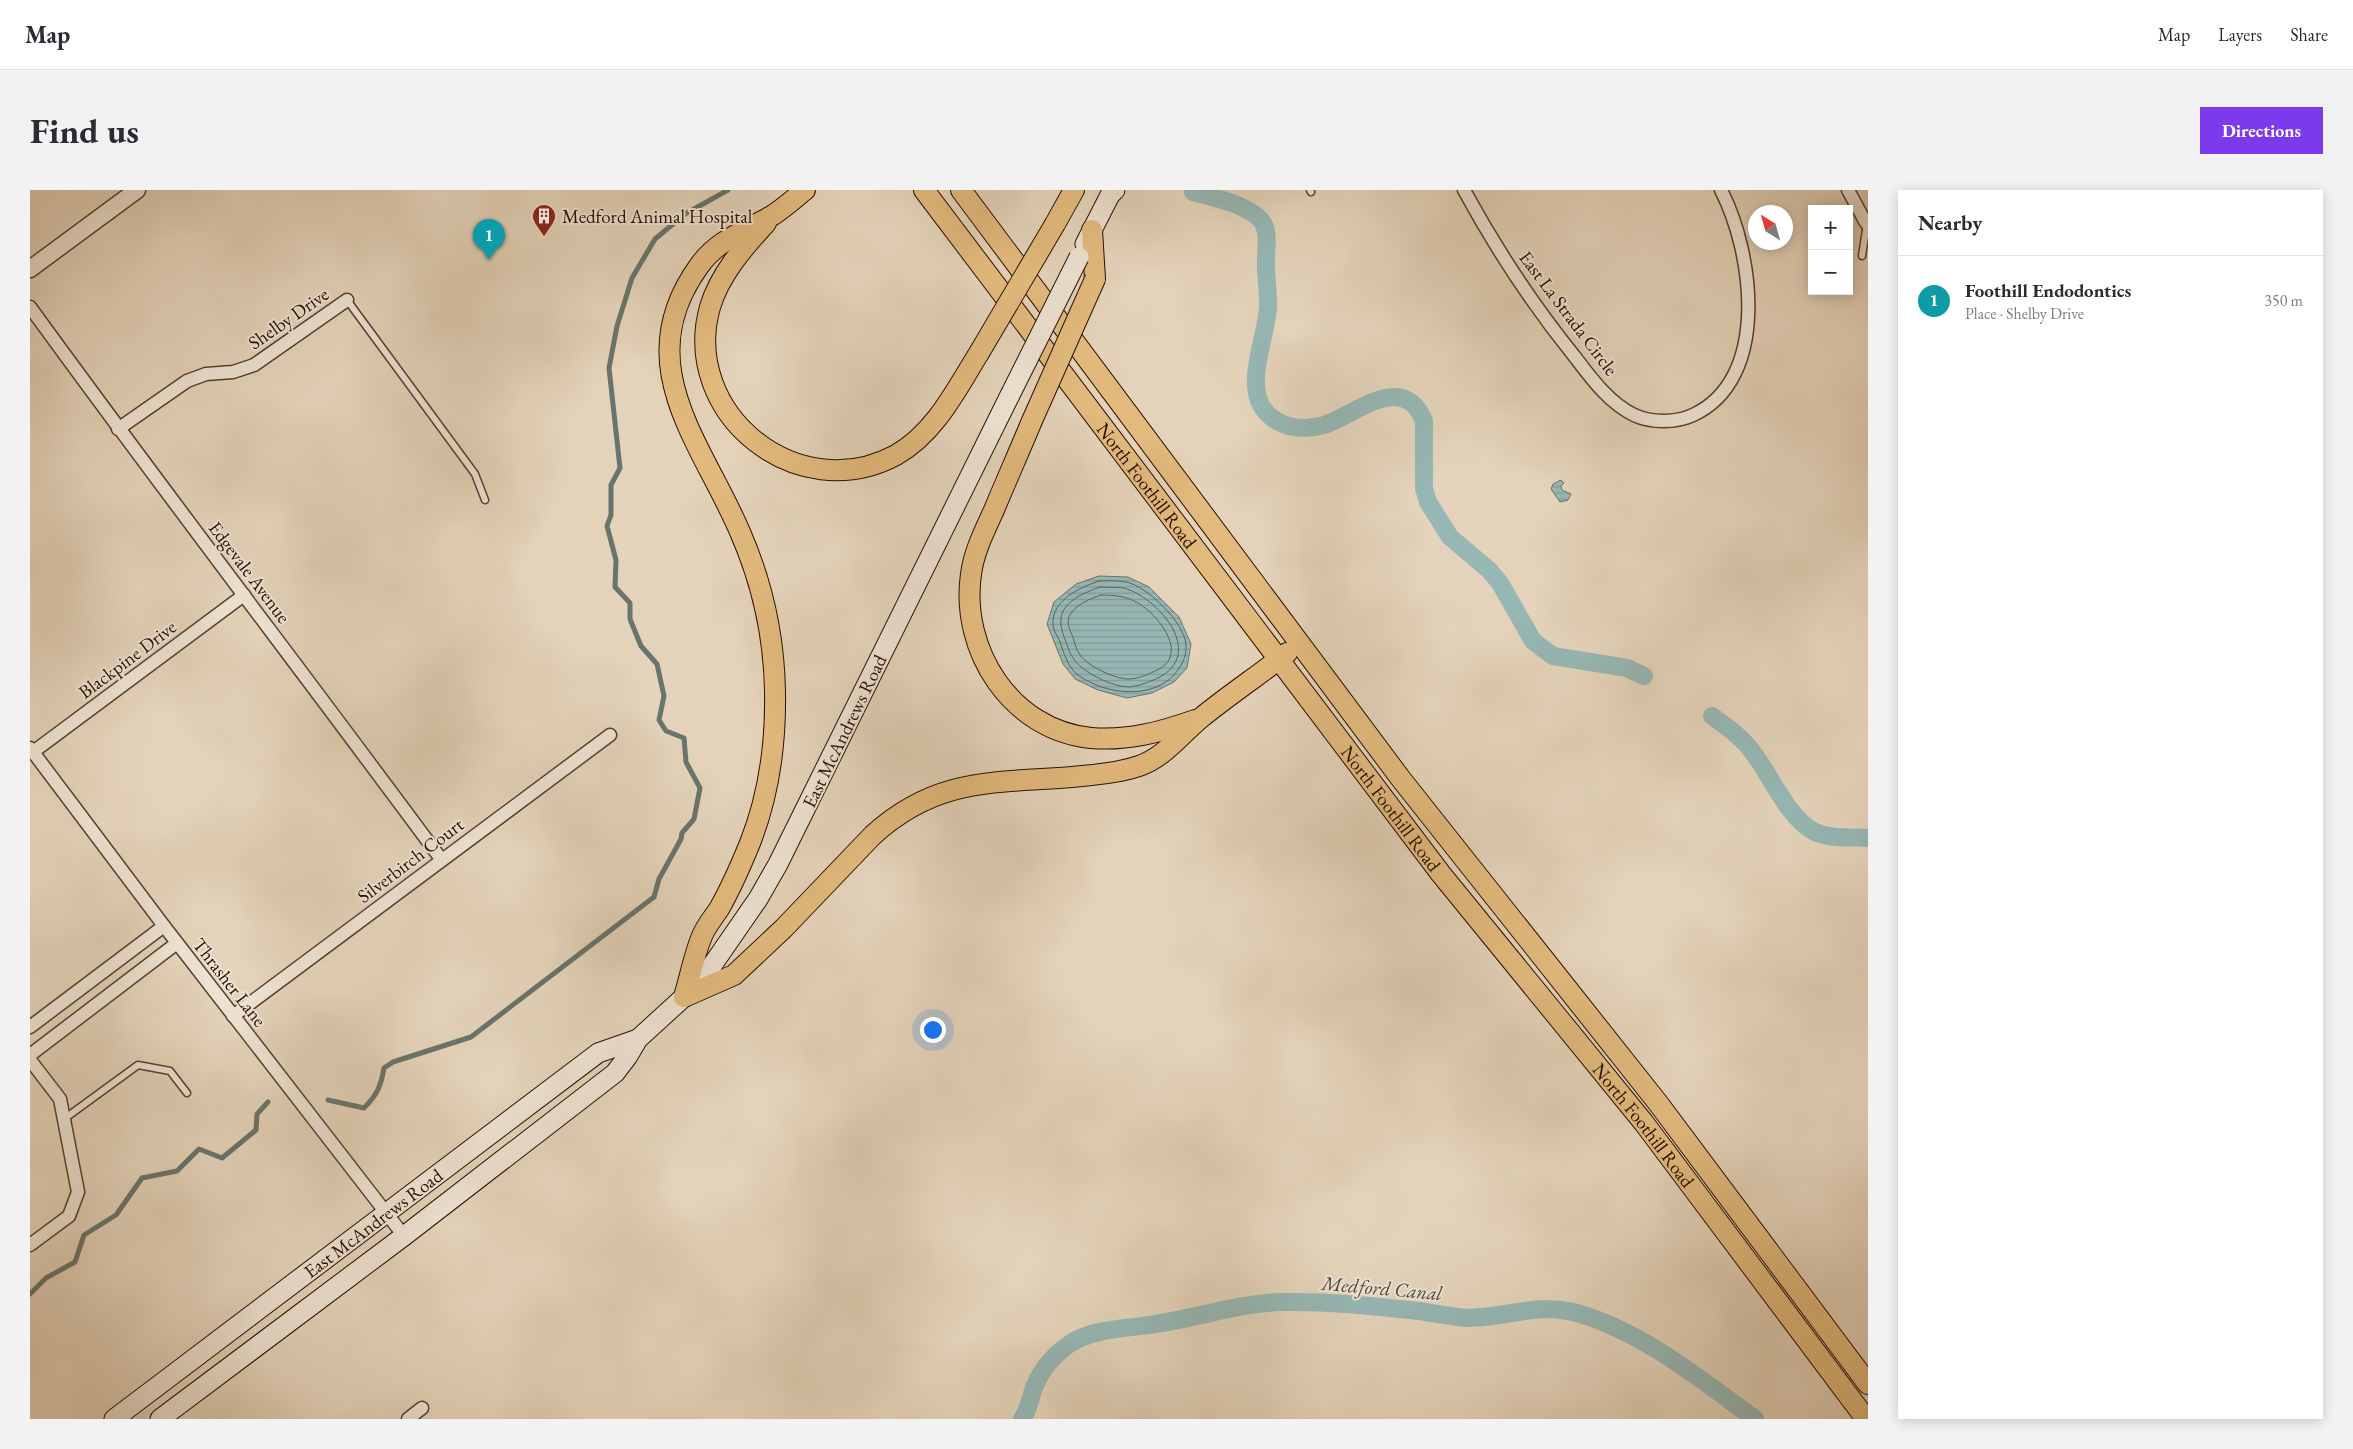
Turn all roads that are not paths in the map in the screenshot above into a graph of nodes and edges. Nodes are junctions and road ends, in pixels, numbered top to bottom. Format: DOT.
graph roads {
  1 [pos="136,190"];
  2 [pos="805,190"];
  3 [pos="924,190"];
  4 [pos="961,190"];
  5 [pos="1074,190"];
  6 [pos="1464,190"];
  7 [pos="1721,190"];
  8 [pos="1848,190"];
  9 [pos="1111,192"];
  10 [pos="773,215"];
  11 [pos="1867,223"];
  12 [pos="1092,230"];
  13 [pos="1862,256"];
  14 [pos="30,269"];
  15 [pos="347,300"];
  16 [pos="30,307"];
  17 [pos="118,429"];
  18 [pos="485,500"];
  19 [pos="244,595"];
  20 [pos="1300,644"];
  21 [pos="1278,660"];
  22 [pos="1201,718"];
  23 [pos="610,735"];
  24 [pos="32,750"];
  25 [pos="441,859"];
  26 [pos="164,926"];
  27 [pos="177,943"];
  28 [pos="684,997"];
  29 [pos="233,1016"];
  30 [pos="30,1027"];
  31 [pos="638,1039"];
  32 [pos="30,1055"];
  33 [pos="30,1060"];
  34 [pos="187,1093"];
  35 [pos="64,1119"];
  36 [pos="386,1212"];
  37 [pos="404,1236"];
  38 [pos="30,1245"];
  39 [pos="1868,1384"];
  40 [pos="422,1408"];
  41 [pos="114,1419"];
  42 [pos="160,1419"];
  43 [pos="408,1419"];
  44 [pos="1866,1419"];
  1 -- 14 [label="street"];
  2 -- 10 [label="main road"];
  3 -- 21 [label="main road, North Foothill Road"];
  4 -- 20 [label="main road, North Foothill Road"];
  5 -- 10 [label="main road, bridge"];
  6 -- 7 [label="street, East La Strada Circle"];
  8 -- 11 [label="street"];
  9 -- 12 [label="main road"];
  10 -- 28 [label="main road"];
  11 -- 13 [label="lane"];
  12 -- 22 [label="main road, bridge"];
  12 -- 28 [label="main road, East McAndrews Road, bridge"];
  15 -- 17 [label="street, Shelby Drive"];
  15 -- 18 [label="lane"];
  16 -- 17 [label="street, Edgevale Avenue"];
  17 -- 19 [label="street, Edgevale Avenue"];
  19 -- 24 [label="street, Blackpine Drive"];
  19 -- 25 [label="street, Edgevale Avenue"];
  20 -- 21 [label="main road"];
  20 -- 39 [label="main road, North Foothill Road"];
  21 -- 22 [label="main road"];
  21 -- 44 [label="main road, North Foothill Road"];
  22 -- 28 [label="main road"];
  23 -- 25 [label="street, Silverbirch Court"];
  24 -- 26 [label="street, Thrasher Lane"];
  25 -- 29 [label="street, Silverbirch Court"];
  26 -- 27 [label="street, Thrasher Lane"];
  26 -- 30 [label="street"];
  27 -- 29 [label="street, Thrasher Lane"];
  27 -- 32 [label="street"];
  28 -- 31 [label="main road, East McAndrews Road"];
  29 -- 36 [label="street, Thrasher Lane"];
  31 -- 36 [label="main road, East McAndrews Road"];
  31 -- 37 [label="main road, East McAndrews Road"];
  33 -- 35 [label="street"];
  34 -- 35 [label="lane"];
  35 -- 38 [label="street"];
  36 -- 37 [label="street, Thrasher Lane"];
  36 -- 41 [label="main road, East McAndrews Road"];
  37 -- 42 [label="main road, East McAndrews Road"];
  40 -- 43 [label="street"];
}
